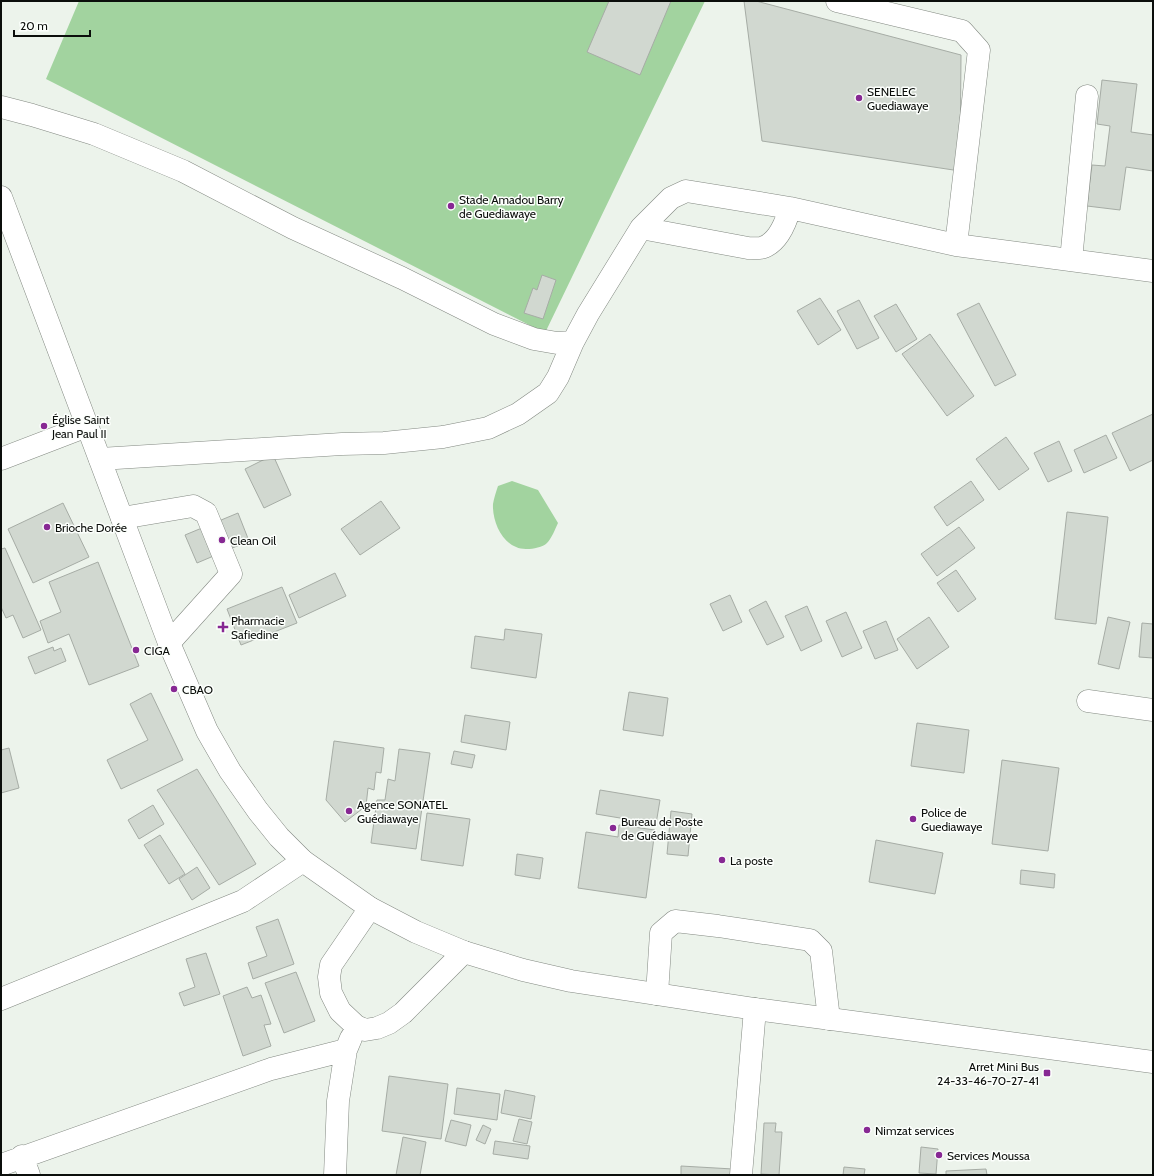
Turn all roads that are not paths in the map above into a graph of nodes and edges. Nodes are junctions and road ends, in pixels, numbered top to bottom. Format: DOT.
graph roads {
  1 [pos="837,1"];
  2 [pos="1087,96"];
  3 [pos="1,107"];
  4 [pos="1,197"];
  5 [pos="790,208"];
  6 [pos="641,228"];
  7 [pos="956,245"];
  8 [pos="1071,260"];
  9 [pos="1153,271"];
  10 [pos="573,342"];
  11 [pos="87,426"];
  12 [pos="1,459"];
  13 [pos="100,459"];
  14 [pos="122,518"];
  15 [pos="169,643"];
  16 [pos="1088,701"];
  17 [pos="1153,710"];
  18 [pos="303,862"];
  19 [pos="370,908"];
  20 [pos="464,952"];
  21 [pos="657,994"];
  22 [pos="1,999"];
  23 [pos="755,1009"];
  24 [pos="829,1019"];
  25 [pos="356,1026"];
  26 [pos="346,1050"];
  27 [pos="1153,1062"];
  28 [pos="1,1165"];
  29 [pos="25,1166"];
  30 [pos="334,1175"];
  31 [pos="741,1175"];
  1 -- 7 [label="main road"];
  2 -- 8 [label="main road"];
  3 -- 10 [label="main road"];
  4 -- 11 [label="main road"];
  5 -- 6 [label="main road"];
  5 -- 6 [label="main road"];
  5 -- 7 [label="main road"];
  6 -- 10 [label="main road"];
  7 -- 8 [label="main road"];
  8 -- 9 [label="main road"];
  10 -- 13 [label="main road"];
  11 -- 12 [label="main road"];
  11 -- 13 [label="main road"];
  13 -- 14 [label="main road"];
  14 -- 15 [label="main road"];
  14 -- 15 [label="main road"];
  15 -- 18 [label="main road"];
  16 -- 17 [label="main road"];
  18 -- 19 [label="main road"];
  18 -- 22 [label="main road"];
  19 -- 20 [label="main road"];
  19 -- 25 [label="main road"];
  20 -- 21 [label="main road"];
  20 -- 25 [label="main road"];
  21 -- 23 [label="main road"];
  21 -- 24 [label="main road"];
  23 -- 24 [label="main road"];
  23 -- 31 [label="main road"];
  24 -- 27 [label="main road"];
  25 -- 26 [label="main road"];
  26 -- 29 [label="main road"];
  26 -- 30 [label="main road"];
  28 -- 29 [label="main road"];
}
